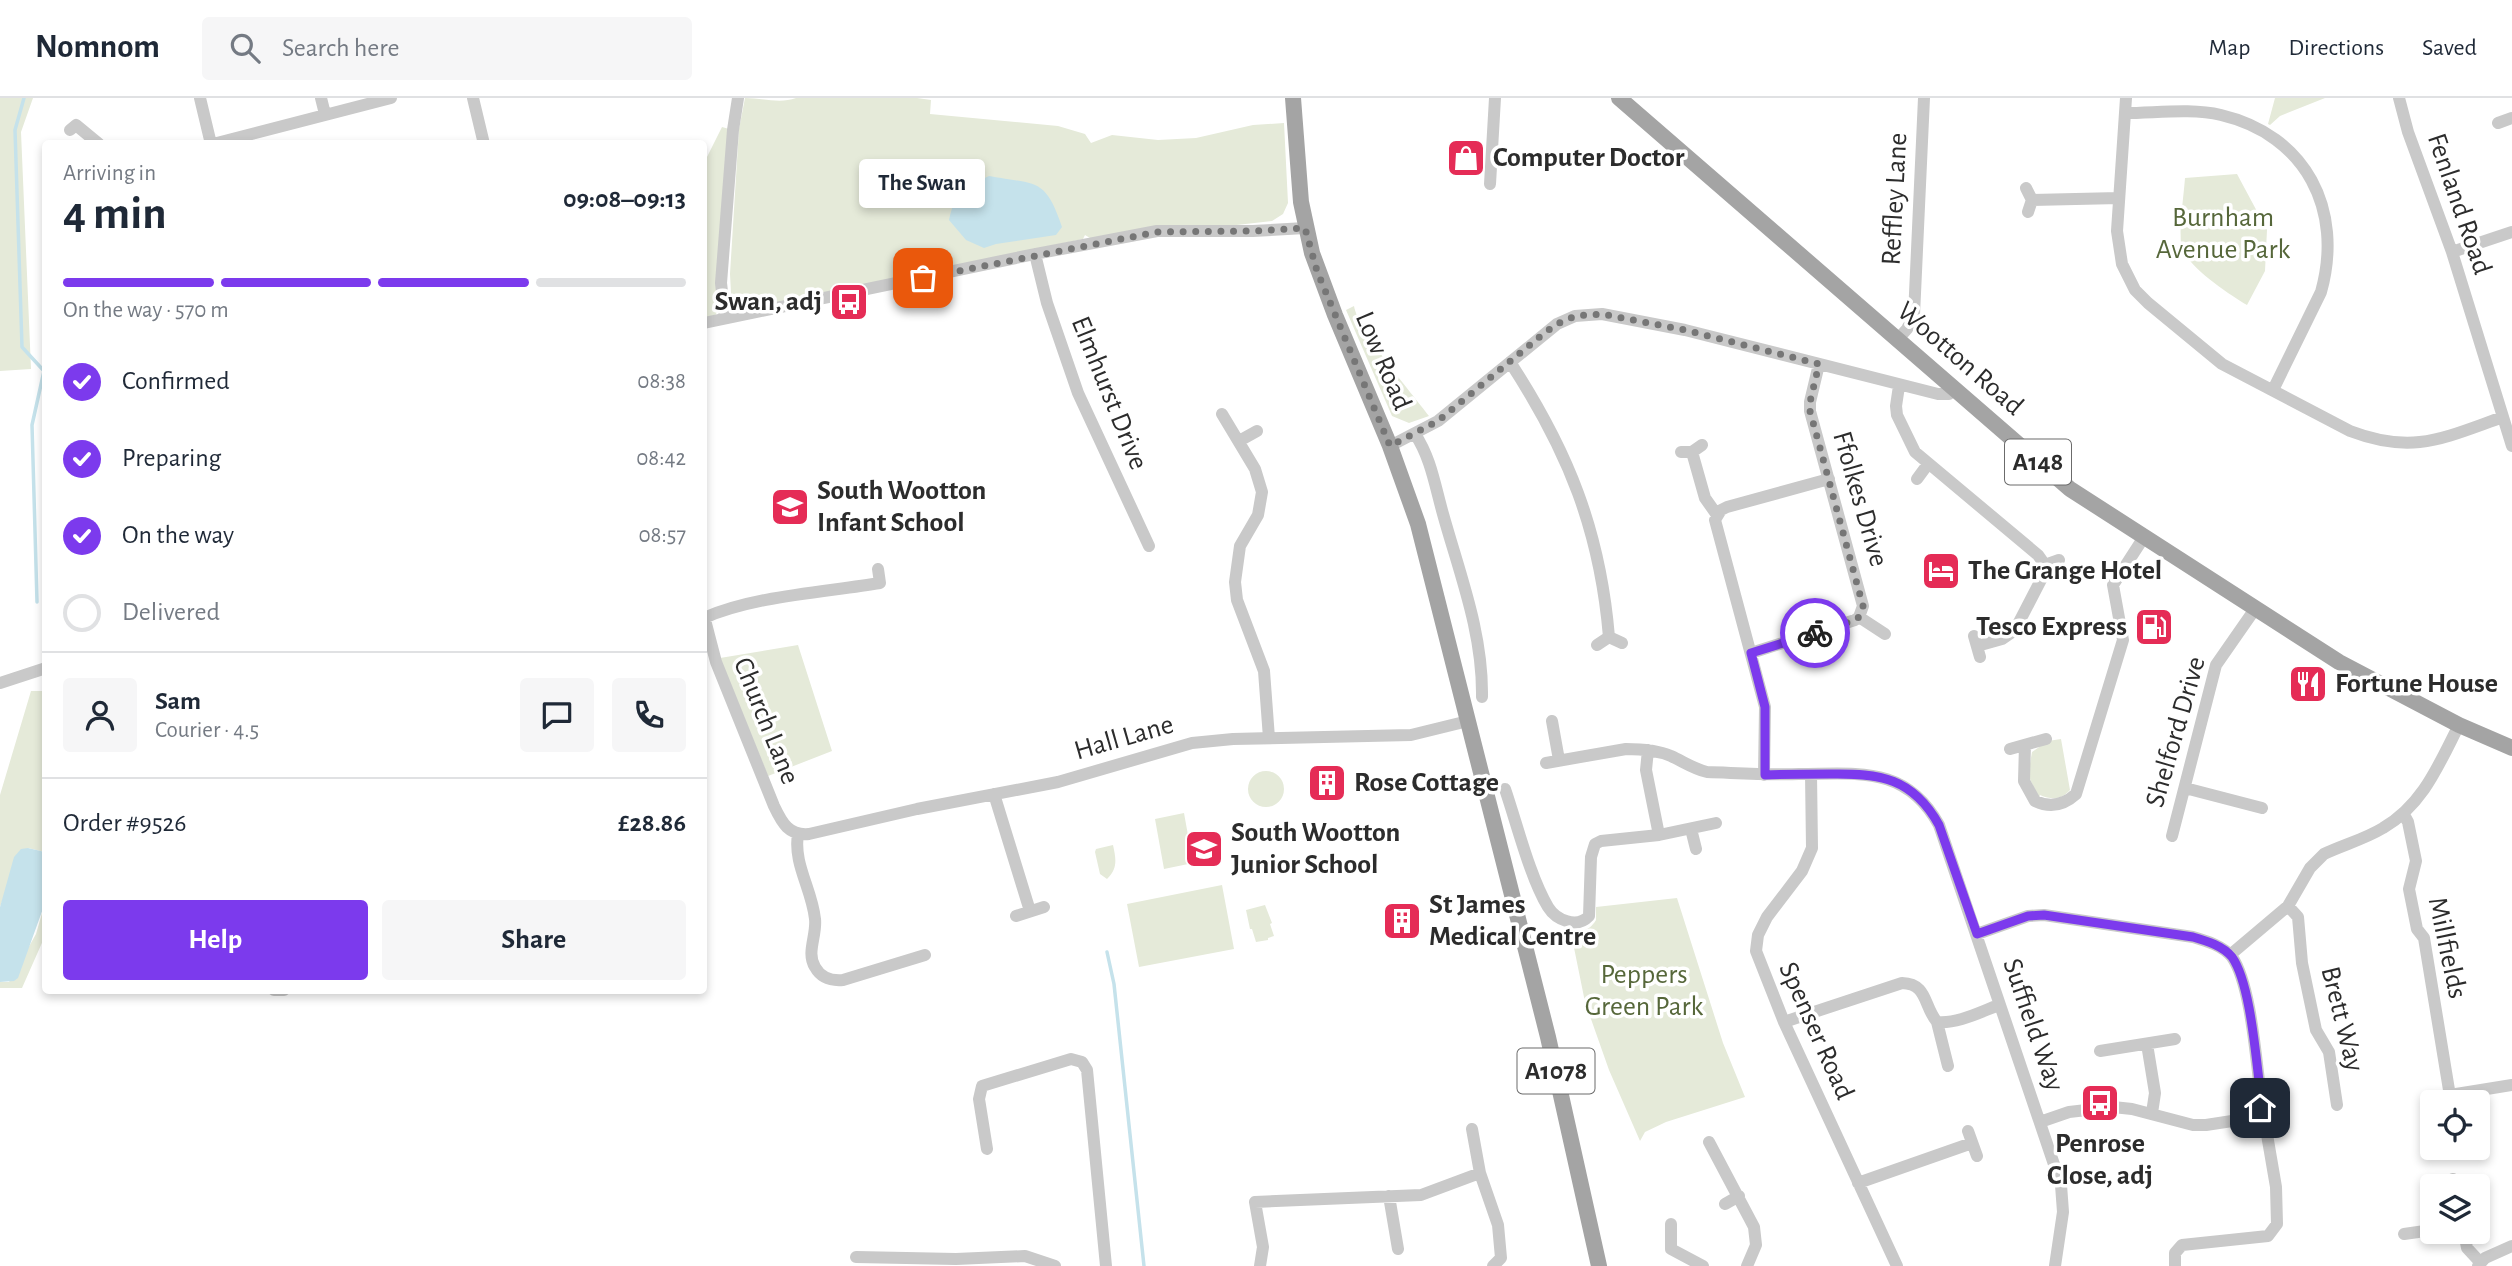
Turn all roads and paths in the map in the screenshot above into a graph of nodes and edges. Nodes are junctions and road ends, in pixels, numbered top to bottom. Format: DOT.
graph roads {
  1 [pos="200,98"];
  2 [pos="321,98"];
  3 [pos="391,98"];
  4 [pos="473,98"];
  5 [pos="737,98"];
  6 [pos="1293,98"];
  7 [pos="1495,98"];
  8 [pos="1619,98"];
  9 [pos="1924,98"];
  10 [pos="2126,98"];
  11 [pos="2399,98"];
  12 [pos="2125,113"];
  13 [pos="325,114"];
  14 [pos="264,129"];
  15 [pos="70,130"];
  16 [pos="94,140"];
  17 [pos="211,140"];
  18 [pos="226,140"];
  19 [pos="267,140"];
  20 [pos="483,140"];
  21 [pos="1490,184"];
  22 [pos="2119,198"];
  23 [pos="2029,200"];
  24 [pos="1305,228"];
  25 [pos="2512,232"];
  26 [pos="2452,251"];
  27 [pos="1035,254"];
  28 [pos="725,318"];
  29 [pos="707,322"];
  30 [pos="1898,339"];
  31 [pos="1510,362"];
  32 [pos="1819,364"];
  33 [pos="1936,373"];
  34 [pos="1899,386"];
  35 [pos="1915,389"];
  36 [pos="1954,389"];
  37 [pos="2273,390"];
  38 [pos="1222,414"];
  39 [pos="2503,417"];
  40 [pos="1257,431"];
  41 [pos="1415,434"];
  42 [pos="1239,441"];
  43 [pos="1390,446"];
  44 [pos="2512,446"];
  45 [pos="1692,449"];
  46 [pos="1928,464"];
  47 [pos="1829,479"];
  48 [pos="1917,479"];
  49 [pos="1717,515"];
  50 [pos="2144,537"];
  51 [pos="1149,547"];
  52 [pos="2059,560"];
  53 [pos="2045,565"];
  54 [pos="878,569"];
  55 [pos="2255,609"];
  56 [pos="707,616"];
  57 [pos="1859,617"];
  58 [pos="707,628"];
  59 [pos="1885,634"];
  60 [pos="1609,637"];
  61 [pos="1622,643"];
  62 [pos="1597,645"];
  63 [pos="1977,646"];
  64 [pos="1751,653"];
  65 [pos="42,669"];
  66 [pos="0,684"];
  67 [pos="1479,690"];
  68 [pos="1552,720"];
  69 [pos="1468,721"];
  70 [pos="2459,725"];
  71 [pos="1269,738"];
  72 [pos="2046,739"];
  73 [pos="2025,745"];
  74 [pos="2512,746"];
  75 [pos="2010,749"];
  76 [pos="1648,751"];
  77 [pos="1811,774"];
  78 [pos="1765,775"];
  79 [pos="2185,788"];
  80 [pos="1505,789"];
  81 [pos="994,794"];
  82 [pos="2262,808"];
  83 [pos="2403,813"];
  84 [pos="1716,823"];
  85 [pos="1691,829"];
  86 [pos="798,834"];
  87 [pos="1659,835"];
  88 [pos="2172,836"];
  89 [pos="1696,849"];
  90 [pos="2288,906"];
  91 [pos="1044,907"];
  92 [pos="1030,911"];
  93 [pos="1016,916"];
  94 [pos="1977,934"];
  95 [pos="925,955"];
  96 [pos="2230,955"];
  97 [pos="1999,1005"];
  98 [pos="1784,1022"];
  99 [pos="1937,1022"];
  100 [pos="2175,1039"];
  101 [pos="2147,1044"];
  102 [pos="2100,1051"];
  103 [pos="1948,1066"];
  104 [pos="2512,1085"];
  105 [pos="2449,1090"];
  106 [pos="2482,1090"];
  107 [pos="2337,1105"];
  108 [pos="2152,1113"];
  109 [pos="2256,1113"];
  110 [pos="2040,1122"];
  111 [pos="1472,1129"];
  112 [pos="1709,1142"];
  113 [pos="987,1149"];
  114 [pos="1977,1157"];
  115 [pos="1480,1173"];
  116 [pos="1858,1183"];
  117 [pos="1389,1196"];
  118 [pos="1739,1196"];
  119 [pos="1725,1204"];
  120 [pos="1671,1224"];
  121 [pos="2420,1232"];
  122 [pos="2404,1234"];
  123 [pos="2466,1244"];
  124 [pos="2512,1246"];
  125 [pos="1398,1250"];
  126 [pos="856,1257"];
  127 [pos="2479,1264"];
  128 [pos="1599,1265"];
  129 [pos="1700,1265"];
  130 [pos="1055,1266"];
  131 [pos="1106,1266"];
  132 [pos="1260,1266"];
  133 [pos="1493,1266"];
  134 [pos="1747,1266"];
  135 [pos="1897,1266"];
  136 [pos="2054,1266"];
  137 [pos="2175,1266"];
  1 -- 17 [label="street"];
  2 -- 13 [label="street"];
  3 -- 13 [label="street"];
  4 -- 20 [label="street"];
  5 -- 28 [label="street"];
  6 -- 24 [label="main road, Low Road / A1078"];
  7 -- 21 [label="street"];
  8 -- 30 [label="main road, Wootton Road / A148"];
  9 -- 30 [label="street, Reffley Lane"];
  10 -- 12 [label="street"];
  11 -- 26 [label="street, Fenland Road"];
  12 -- 22 [label="street"];
  12 -- 37 [label="street"];
  13 -- 14 [label="street"];
  14 -- 18 [label="street"];
  14 -- 19 [label="street"];
  15 -- 16 [label="street"];
  22 -- 23 [label="street"];
  22 -- 37 [label="street"];
  24 -- 27 [label="street"];
  24 -- 43 [label="main road, Low Road / A1078"];
  25 -- 26 [label="street"];
  26 -- 39 [label="street, Fenland Road"];
  27 -- 28 [label="street"];
  27 -- 51 [label="street, Elmhurst Drive"];
  28 -- 29 [label="street"];
  30 -- 33 [label="main road, Wootton Road / A148"];
  31 -- 32 [label="street"];
  31 -- 41 [label="street"];
  31 -- 60 [label="street"];
  32 -- 34 [label="street"];
  32 -- 47 [label="street, Ffolkes Drive"];
  33 -- 35 [label="street"];
  33 -- 36 [label="main road, Wootton Road / A148"];
  34 -- 35 [label="street"];
  34 -- 46 [label="street"];
  35 -- 36 [label="street"];
  36 -- 50 [label="main road, Wootton Road / A148"];
  37 -- 39 [label="street"];
  38 -- 42 [label="street"];
  39 -- 44 [label="street, Fenland Road"];
  40 -- 42 [label="street"];
  41 -- 43 [label="street"];
  41 -- 67 [label="street"];
  42 -- 71 [label="street"];
  43 -- 69 [label="main road, Low Road / A1078"];
  45 -- 49 [label="street"];
  46 -- 48 [label="street"];
  46 -- 53 [label="street"];
  47 -- 49 [label="street"];
  47 -- 57 [label="street, Ffolkes Drive"];
  49 -- 64 [label="street"];
  50 -- 55 [label="main road, Wootton Road / A148"];
  50 -- 73 [label="street"];
  52 -- 53 [label="street"];
  53 -- 63 [label="street"];
  54 -- 56 [label="street"];
  55 -- 70 [label="main road, Wootton Road / A148"];
  55 -- 79 [label="street, Shelford Drive"];
  57 -- 59 [label="street"];
  57 -- 64 [label="street"];
  58 -- 86 [label="street, Church Lane"];
  60 -- 61 [label="street"];
  60 -- 62 [label="street"];
  64 -- 78 [label="street"];
  65 -- 66 [label="street"];
  68 -- 76 [label="street, Suffield Way"];
  69 -- 71 [label="street, Hall Lane"];
  69 -- 128 [label="main road, A1078"];
  70 -- 74 [label="main road, Wootton Road / A148"];
  70 -- 83 [label="street"];
  71 -- 81 [label="street, Hall Lane"];
  72 -- 73 [label="street"];
  73 -- 75 [label="street"];
  76 -- 78 [label="street, Suffield Way"];
  76 -- 87 [label="street"];
  77 -- 78 [label="street, Suffield Way"];
  77 -- 94 [label="street, Suffield Way"];
  77 -- 98 [label="street, Spenser Road"];
  79 -- 82 [label="street"];
  79 -- 88 [label="street, Shelford Drive"];
  80 -- 87 [label="street"];
  81 -- 86 [label="street, Hall Lane"];
  81 -- 92 [label="street"];
  83 -- 90 [label="street"];
  83 -- 105 [label="street, Millfields"];
  84 -- 85 [label="street"];
  85 -- 87 [label="street"];
  85 -- 89 [label="street"];
  86 -- 95 [label="street"];
  90 -- 96 [label="street"];
  90 -- 107 [label="street, Brett Way"];
  91 -- 92 [label="street"];
  92 -- 93 [label="street"];
  94 -- 96 [label="street"];
  94 -- 97 [label="street, Suffield Way"];
  96 -- 109 [label="street"];
  97 -- 99 [label="street"];
  97 -- 110 [label="street, Suffield Way"];
  98 -- 99 [label="street"];
  98 -- 116 [label="street, Spenser Road"];
  99 -- 103 [label="street"];
  100 -- 101 [label="street"];
  101 -- 102 [label="street"];
  101 -- 108 [label="street"];
  104 -- 106 [label="street, Millfields"];
  108 -- 109 [label="street"];
  108 -- 110 [label="street"];
  109 -- 137 [label="street"];
  110 -- 136 [label="street, Suffield Way"];
  111 -- 115 [label="street"];
  112 -- 118 [label="street"];
  113 -- 131 [label="street"];
  114 -- 116 [label="street"];
  115 -- 117 [label="street"];
  115 -- 133 [label="street"];
  116 -- 135 [label="street, Spenser Road"];
  117 -- 125 [label="street"];
  117 -- 132 [label="street"];
  118 -- 119 [label="street"];
  118 -- 134 [label="street"];
  120 -- 129 [label="street"];
  121 -- 122 [label="street"];
  123 -- 127 [label="street"];
  124 -- 127 [label="street"];
  126 -- 130 [label="street"];
}
